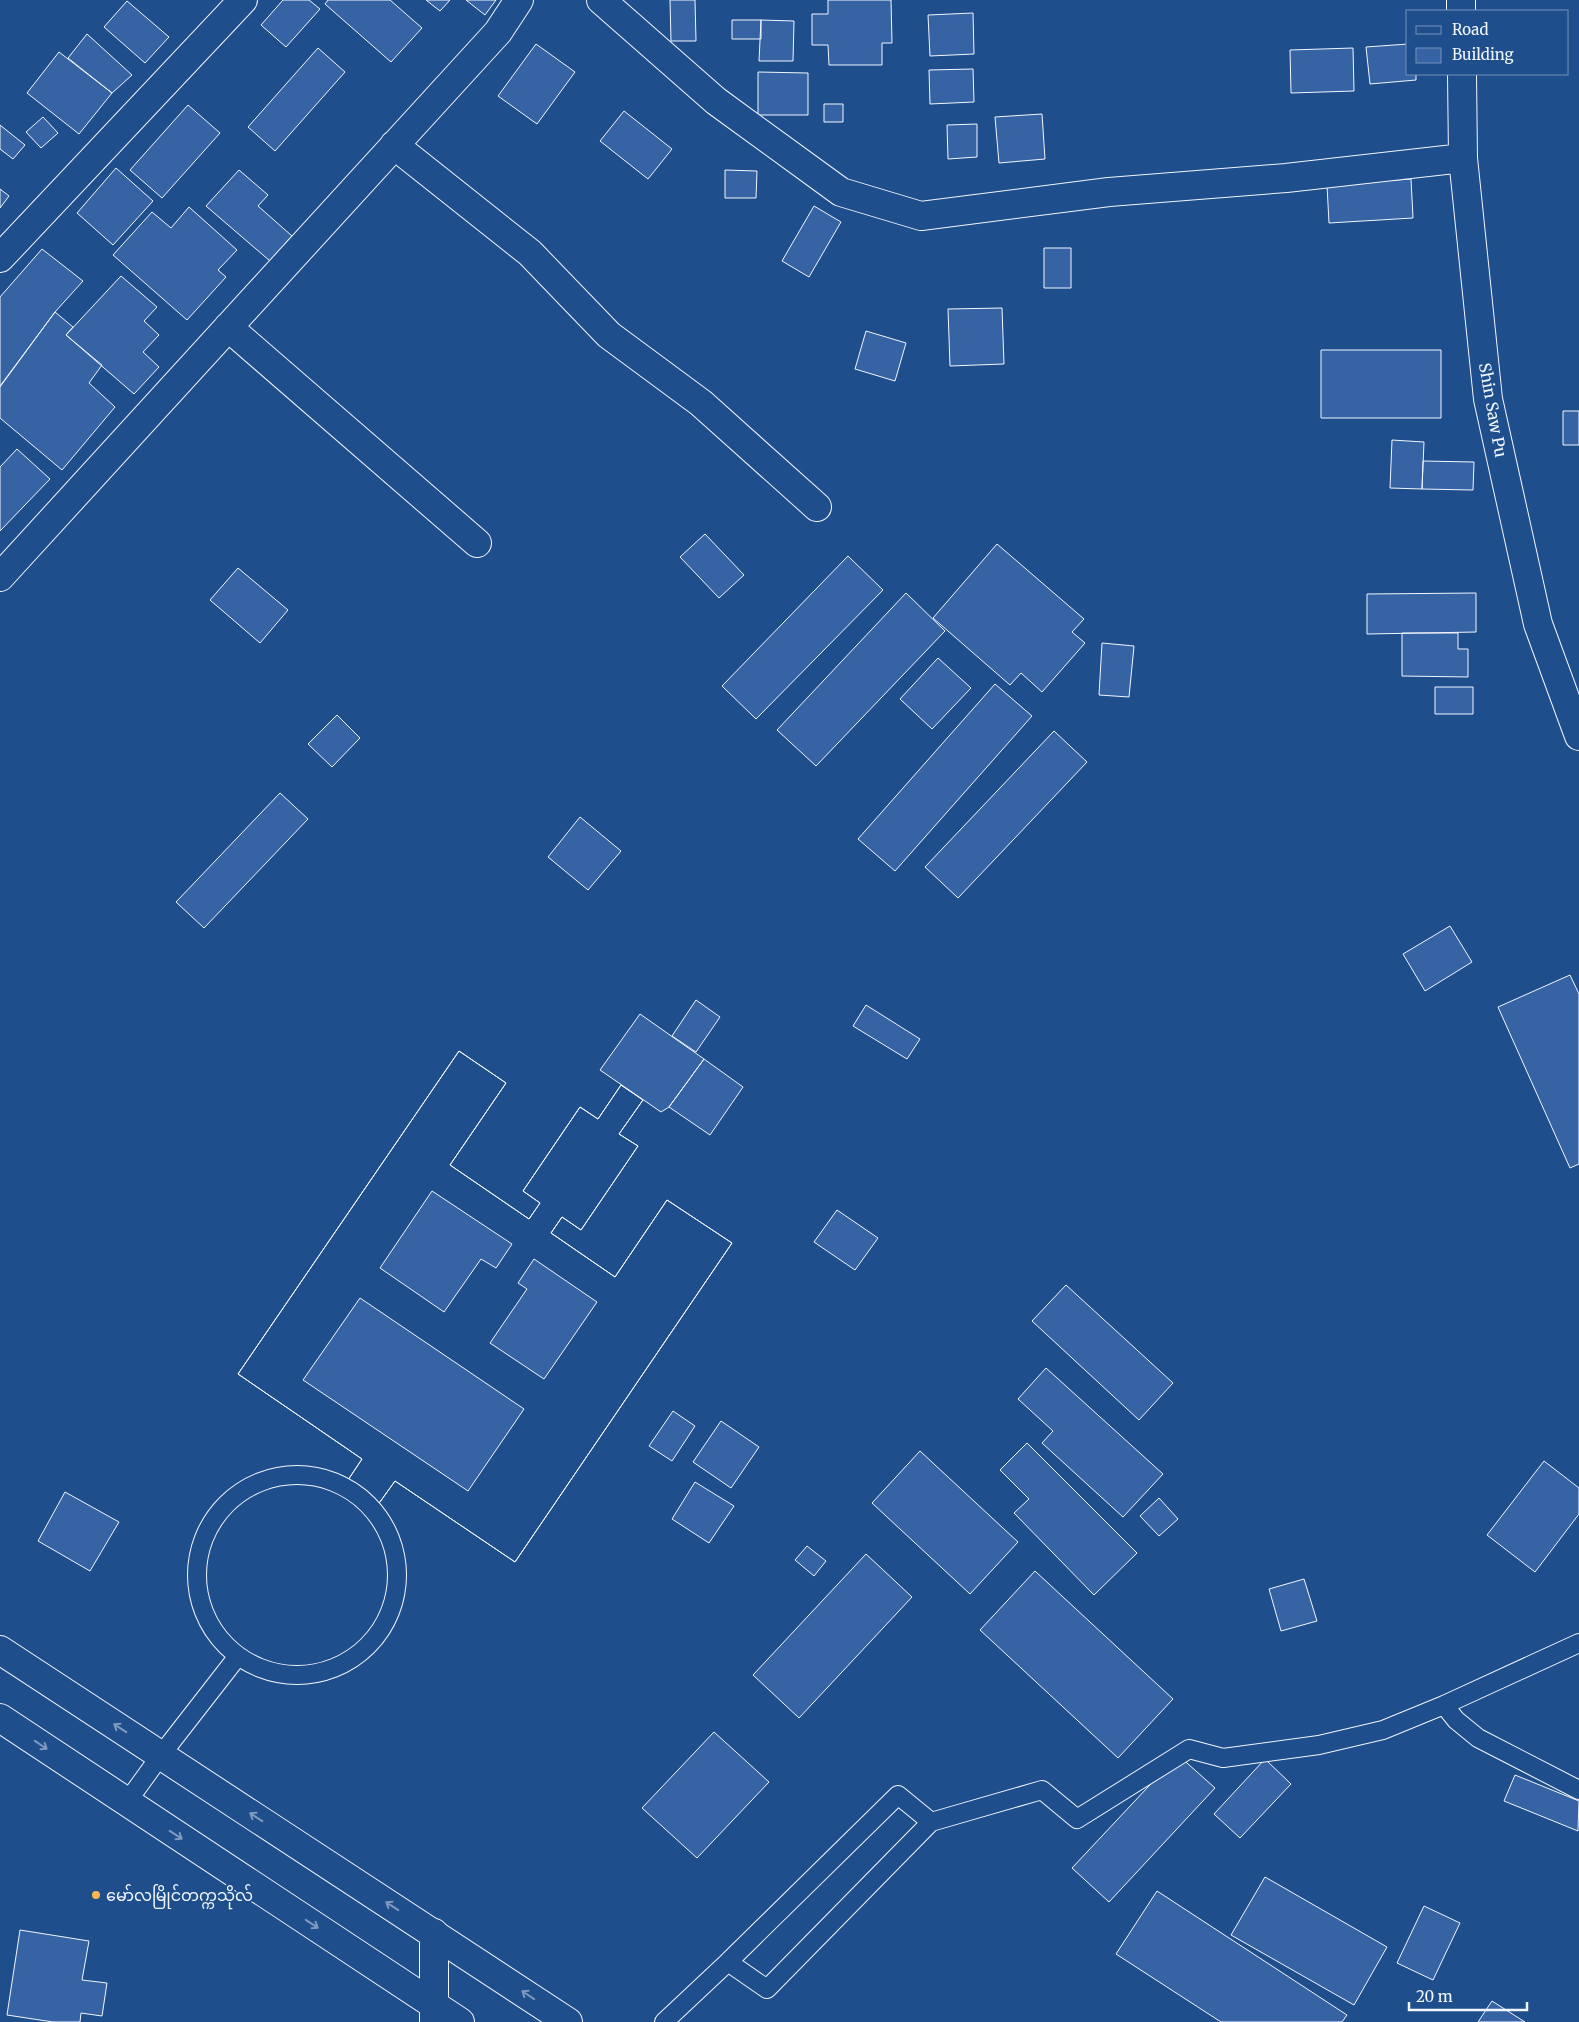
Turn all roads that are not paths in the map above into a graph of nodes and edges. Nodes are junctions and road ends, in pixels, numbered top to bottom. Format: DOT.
graph roads {
  1 [pos="243,0"];
  2 [pos="519,0"];
  3 [pos="601,0"];
  4 [pos="1462,75"];
  5 [pos="394,145"];
  6 [pos="1463,158"];
  7 [pos="0,258"];
  8 [pos="228,327"];
  9 [pos="817,506"];
  10 [pos="478,543"];
  11 [pos="0,577"];
  12 [pos="1579,736"];
  13 [pos="1579,1643"];
  14 [pos="0,1650"];
  15 [pos="238,1656"];
  16 [pos="1444,1704"];
  17 [pos="0,1718"];
  18 [pos="160,1754"];
  19 [pos="1579,1790"];
  20 [pos="127,1802"];
  21 [pos="932,1822"];
  22 [pos="434,1933"];
  23 [pos="728,1962"];
  24 [pos="434,2013"];
  25 [pos="460,2022"];
  26 [pos="568,2022"];
  27 [pos="664,2022"];
  1 -- 7 [label="street"];
  2 -- 5 [label="street"];
  3 -- 6 [label="street"];
  4 -- 6 [label="street, Shin Saw Pu"];
  5 -- 8 [label="street"];
  5 -- 9 [label="street"];
  6 -- 12 [label="street, Shin Saw Pu"];
  8 -- 10 [label="street"];
  8 -- 11 [label="street"];
  13 -- 16 [label="lane"];
  18 -- 14 [label="street, one-way"];
  15 -- 15 [label="lane"];
  15 -- 18 [label="lane"];
  16 -- 19 [label="lane"];
  16 -- 21 [label="lane"];
  17 -- 20 [label="street, one-way"];
  18 -- 20 [label="lane"];
  22 -- 18 [label="street, one-way"];
  20 -- 24 [label="street, one-way"];
  21 -- 23 [label="lane"];
  21 -- 23 [label="lane"];
  22 -- 24 [label="street"];
  26 -- 22 [label="street, one-way"];
  23 -- 27 [label="lane"];
  24 -- 25 [label="street"];
}
